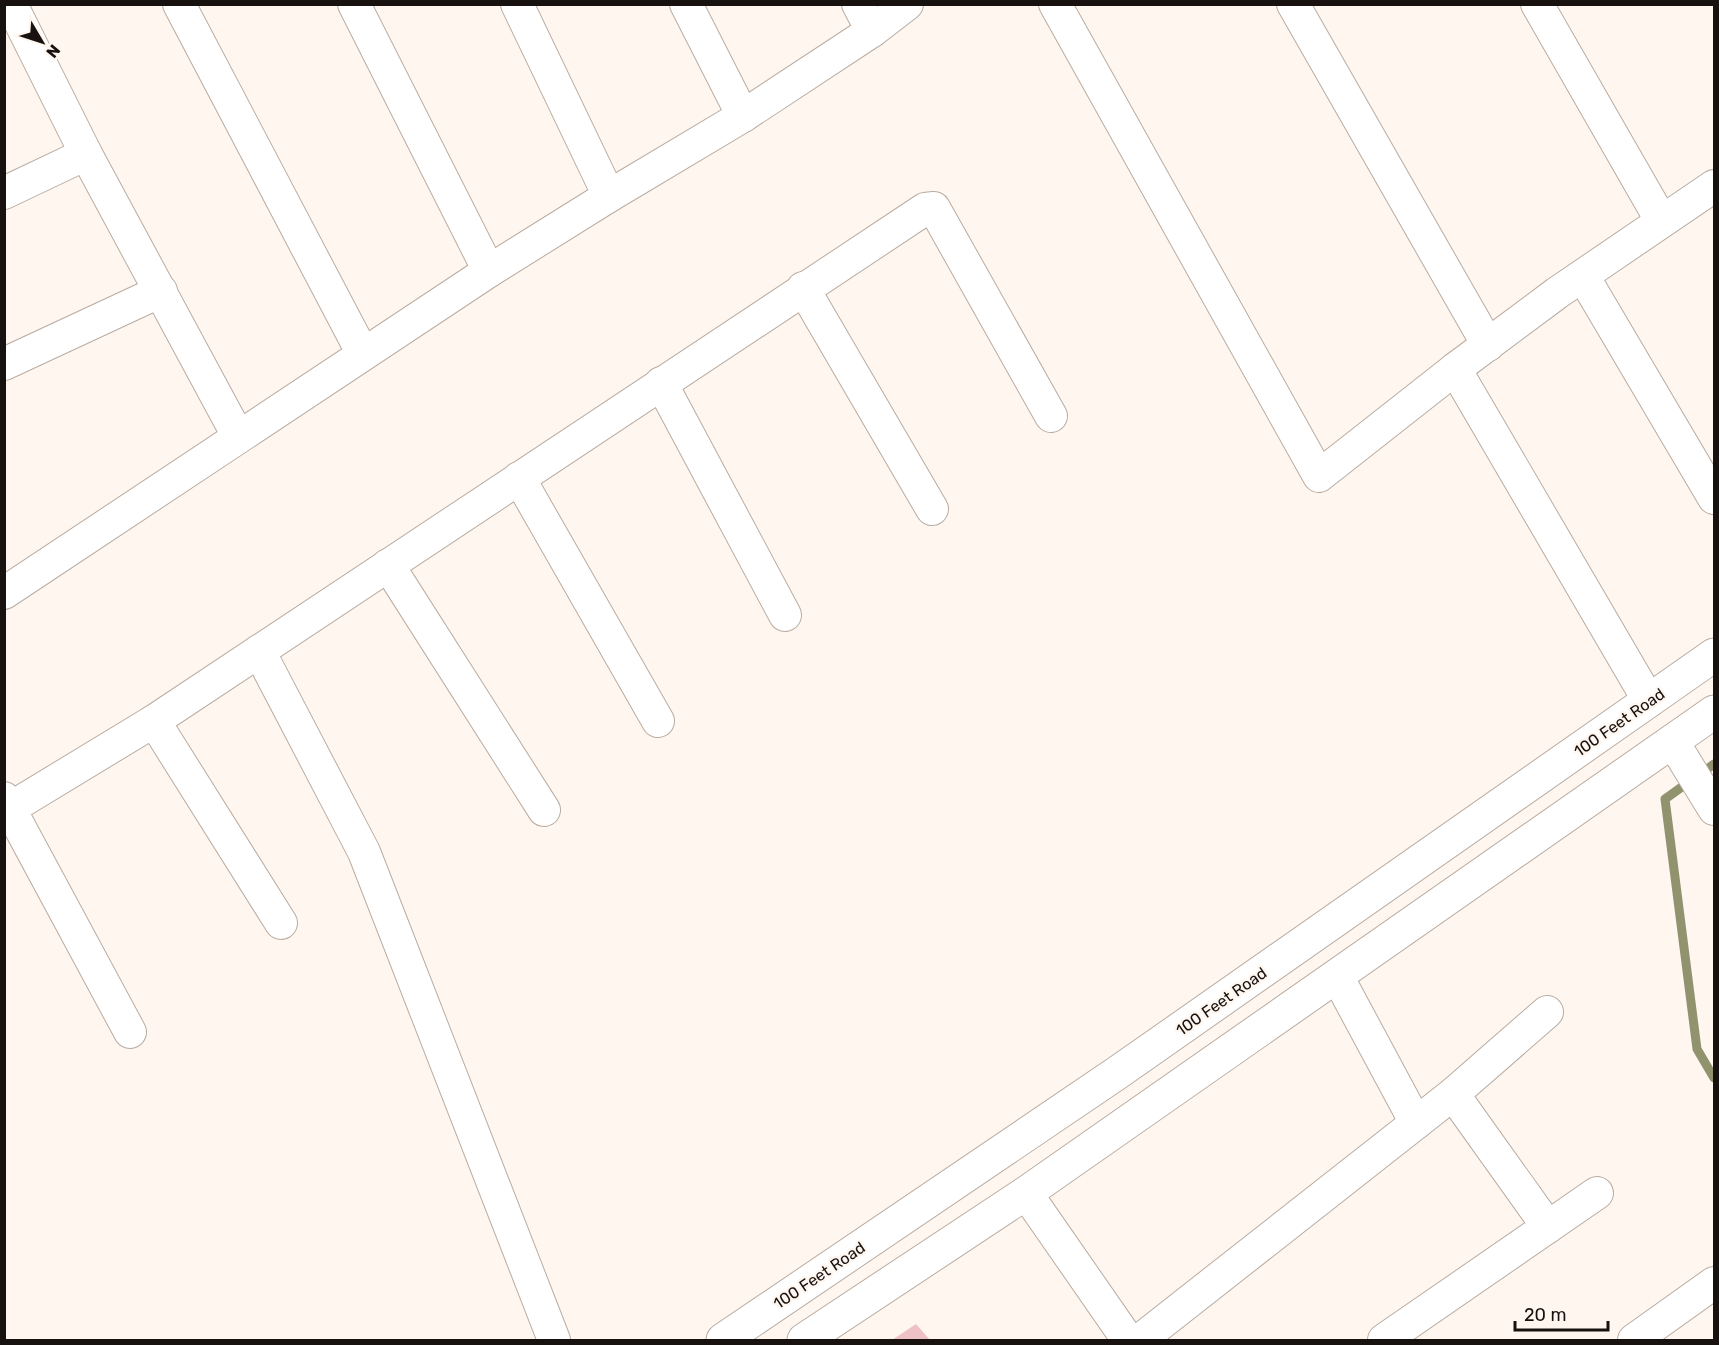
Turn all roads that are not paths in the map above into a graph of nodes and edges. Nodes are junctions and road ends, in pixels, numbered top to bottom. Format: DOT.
graph roads {
  1 [pos="179,4"];
  2 [pos="354,4"];
  3 [pos="517,4"];
  4 [pos="686,4"];
  5 [pos="907,4"];
  6 [pos="1055,4"];
  7 [pos="1293,4"];
  8 [pos="1537,4"];
  9 [pos="865,18"];
  10 [pos="13,23"];
  11 [pos="743,116"];
  12 [pos="86,154"];
  13 [pos="4,193"];
  14 [pos="609,196"];
  15 [pos="1711,196"];
  16 [pos="1662,220"];
  17 [pos="489,271"];
  18 [pos="1583,276"];
  19 [pos="803,288"];
  20 [pos="161,291"];
  21 [pos="1488,345"];
  22 [pos="363,354"];
  23 [pos="4,364"];
  24 [pos="1455,369"];
  25 [pos="661,383"];
  26 [pos="1051,416"];
  27 [pos="238,436"];
  28 [pos="519,478"];
  29 [pos="1714,498"];
  30 [pos="932,509"];
  31 [pos="388,565"];
  32 [pos="4,593"];
  33 [pos="785,615"];
  34 [pos="259,651"];
  35 [pos="1714,656"];
  36 [pos="1649,701"];
  37 [pos="1714,712"];
  38 [pos="154,721"];
  39 [pos="658,721"];
  40 [pos="1672,741"];
  41 [pos="6,806"];
  42 [pos="1714,809"];
  43 [pos="544,810"];
  44 [pos="281,923"];
  45 [pos="1337,976"];
  46 [pos="1547,1012"];
  47 [pos="130,1032"];
  48 [pos="1453,1094"];
  49 [pos="1416,1123"];
  50 [pos="1026,1193"];
  51 [pos="1597,1193"];
  52 [pos="1548,1227"];
  53 [pos="1714,1285"];
  54 [pos="554,1340"];
  55 [pos="723,1341"];
  56 [pos="804,1341"];
  57 [pos="1128,1341"];
  58 [pos="1140,1341"];
  59 [pos="1384,1341"];
  60 [pos="1634,1341"];
  1 -- 22 [label="street"];
  2 -- 17 [label="street"];
  3 -- 14 [label="street"];
  4 -- 11 [label="street"];
  5 -- 9 [label="street"];
  6 -- 24 [label="street"];
  7 -- 21 [label="street"];
  8 -- 16 [label="street"];
  9 -- 11 [label="street"];
  10 -- 12 [label="street"];
  11 -- 14 [label="street"];
  12 -- 13 [label="street"];
  12 -- 20 [label="street"];
  14 -- 17 [label="street"];
  15 -- 16 [label="street"];
  16 -- 18 [label="street"];
  17 -- 22 [label="street"];
  18 -- 21 [label="street"];
  18 -- 29 [label="street"];
  19 -- 25 [label="street"];
  19 -- 26 [label="street"];
  19 -- 30 [label="street"];
  20 -- 23 [label="street"];
  20 -- 27 [label="street"];
  21 -- 24 [label="street"];
  22 -- 27 [label="street"];
  24 -- 36 [label="street"];
  25 -- 28 [label="street"];
  25 -- 33 [label="street"];
  27 -- 32 [label="street"];
  28 -- 31 [label="street"];
  28 -- 39 [label="street"];
  31 -- 34 [label="street"];
  31 -- 43 [label="street"];
  34 -- 38 [label="street"];
  34 -- 54 [label="street"];
  35 -- 36 [label="main road, 100 Feet Road"];
  36 -- 55 [label="main road, 100 Feet Road"];
  37 -- 40 [label="main road"];
  38 -- 41 [label="street"];
  38 -- 44 [label="street"];
  40 -- 42 [label="street"];
  40 -- 45 [label="main road"];
  41 -- 47 [label="street"];
  45 -- 49 [label="street"];
  45 -- 50 [label="main road"];
  46 -- 48 [label="street"];
  48 -- 49 [label="street"];
  48 -- 52 [label="street"];
  49 -- 58 [label="street"];
  50 -- 56 [label="main road"];
  50 -- 57 [label="street"];
  51 -- 52 [label="street"];
  52 -- 59 [label="street"];
  53 -- 60 [label="street"];
}
